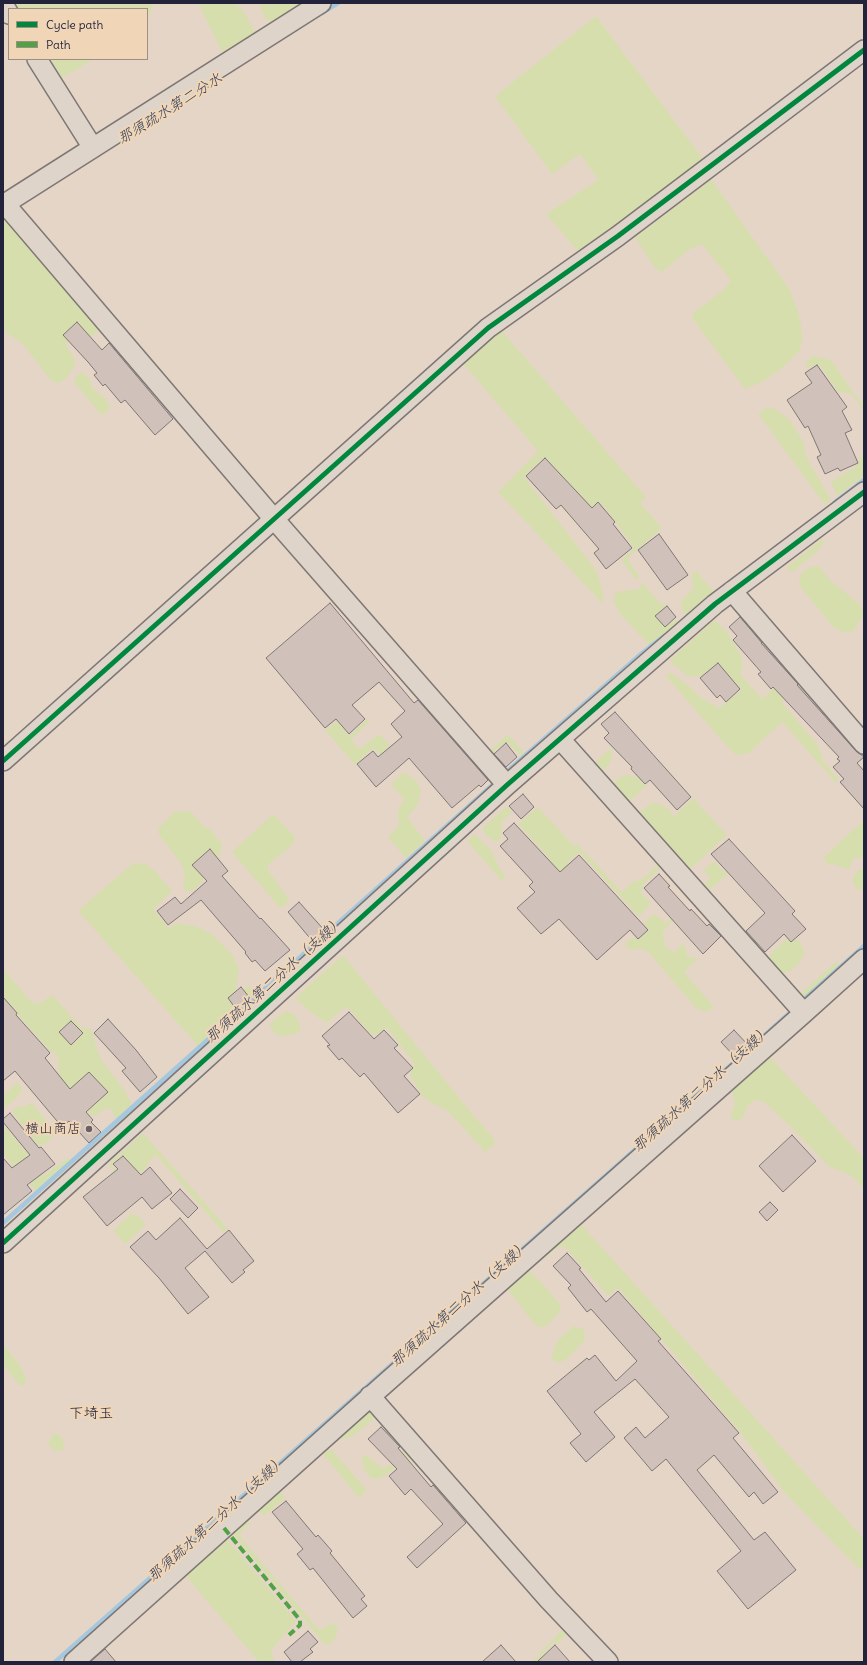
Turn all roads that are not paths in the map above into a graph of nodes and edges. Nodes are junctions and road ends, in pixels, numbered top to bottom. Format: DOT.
graph roads {
  1 [pos="322,3"];
  2 [pos="864,50"];
  3 [pos="38,60"];
  4 [pos="93,148"];
  5 [pos="4,205"];
  6 [pos="864,492"];
  7 [pos="274,519"];
  8 [pos="732,591"];
  9 [pos="560,739"];
  10 [pos="864,744"];
  11 [pos="3,761"];
  12 [pos="507,785"];
  13 [pos="864,959"];
  14 [pos="804,1013"];
  15 [pos="3,1243"];
  16 [pos="370,1396"];
  17 [pos="74,1662"];
  18 [pos="608,1662"];
  1 -- 4 [label="street"];
  2 -- 7 [label="street"];
  3 -- 4 [label="street"];
  4 -- 5 [label="street"];
  5 -- 7 [label="street"];
  6 -- 8 [label="street"];
  7 -- 11 [label="street"];
  7 -- 12 [label="street"];
  8 -- 9 [label="street"];
  8 -- 10 [label="street"];
  9 -- 12 [label="street"];
  9 -- 14 [label="street"];
  12 -- 15 [label="street"];
  13 -- 14 [label="street"];
  14 -- 16 [label="street"];
  16 -- 17 [label="street"];
  16 -- 18 [label="street"];
}
